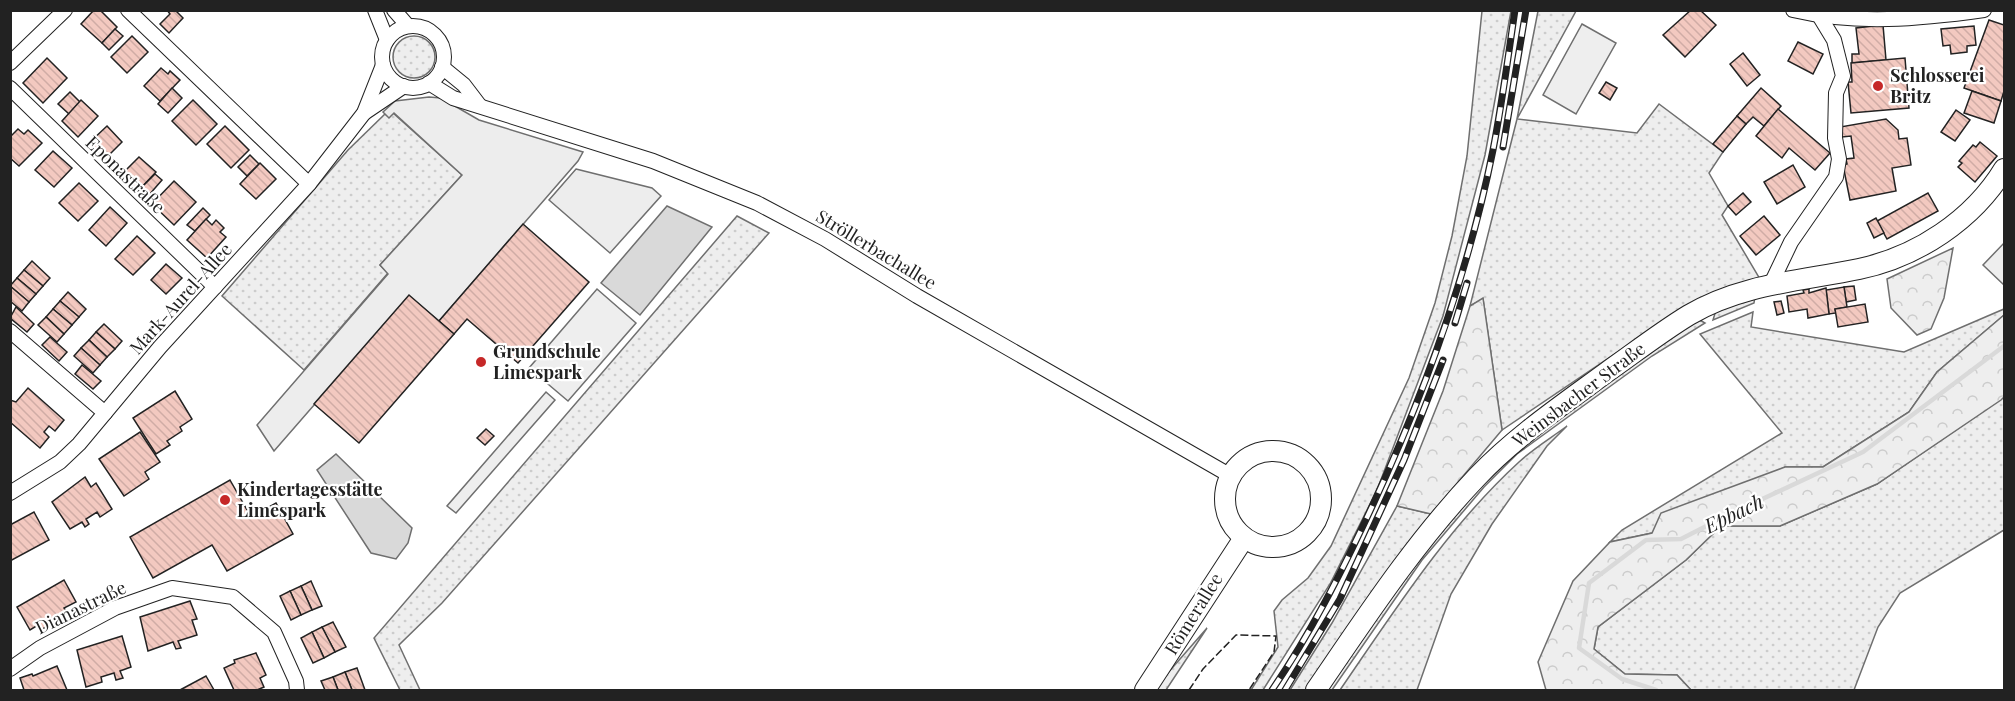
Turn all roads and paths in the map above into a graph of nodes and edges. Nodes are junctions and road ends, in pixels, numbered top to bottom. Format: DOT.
graph roads {
  1 [pos="65,10"];
  2 [pos="128,10"];
  3 [pos="375,10"];
  4 [pos="394,10"];
  5 [pos="1793,10"];
  6 [pos="1984,10"];
  7 [pos="1820,17"];
  8 [pos="408,26"];
  9 [pos="387,40"];
  10 [pos="10,63"];
  11 [pos="383,65"];
  12 [pos="442,68"];
  13 [pos="429,83"];
  14 [pos="404,86"];
  15 [pos="10,88"];
  16 [pos="480,106"];
  17 [pos="364,113"];
  18 [pos="2004,169"];
  19 [pos="309,184"];
  20 [pos="1771,284"];
  21 [pos="215,287"];
  22 [pos="10,331"];
  23 [pos="105,413"];
  24 [pos="1231,476"];
  25 [pos="10,493"];
  26 [pos="1244,538"];
  27 [pos="10,669"];
  28 [pos="297,690"];
  29 [pos="1145,690"];
  30 [pos="1316,690"];
  1 -- 10 [label="street"];
  2 -- 19 [label="street"];
  3 -- 9 [label="street"];
  4 -- 8 [label="street"];
  5 -- 7 [label="street"];
  6 -- 7 [label="street"];
  7 -- 20 [label="street"];
  8 -- 9 [label="street"];
  8 -- 12 [label="street"];
  9 -- 11 [label="street"];
  11 -- 14 [label="street"];
  11 -- 17 [label="street, Mark-Aurel-Allee"];
  12 -- 13 [label="street"];
  12 -- 16 [label="street"];
  13 -- 14 [label="street"];
  13 -- 16 [label="street, Ströllerbachallee"];
  14 -- 17 [label="street, Mark-Aurel-Allee"];
  15 -- 21 [label="street, Eponastraße"];
  16 -- 24 [label="street, Ströllerbachallee"];
  17 -- 19 [label="street, Mark-Aurel-Allee"];
  18 -- 20 [label="street, Weinsbacher Straße"];
  19 -- 21 [label="street, Mark-Aurel-Allee"];
  20 -- 30 [label="street, Weinsbacher Straße"];
  21 -- 23 [label="street, Mark-Aurel-Allee"];
  22 -- 23 [label="street"];
  23 -- 25 [label="street, Mark-Aurel-Allee"];
  24 -- 26 [label="street"];
  24 -- 26 [label="street"];
  26 -- 29 [label="street, Römerallee"];
  27 -- 28 [label="street, Dianastraße"];
}
